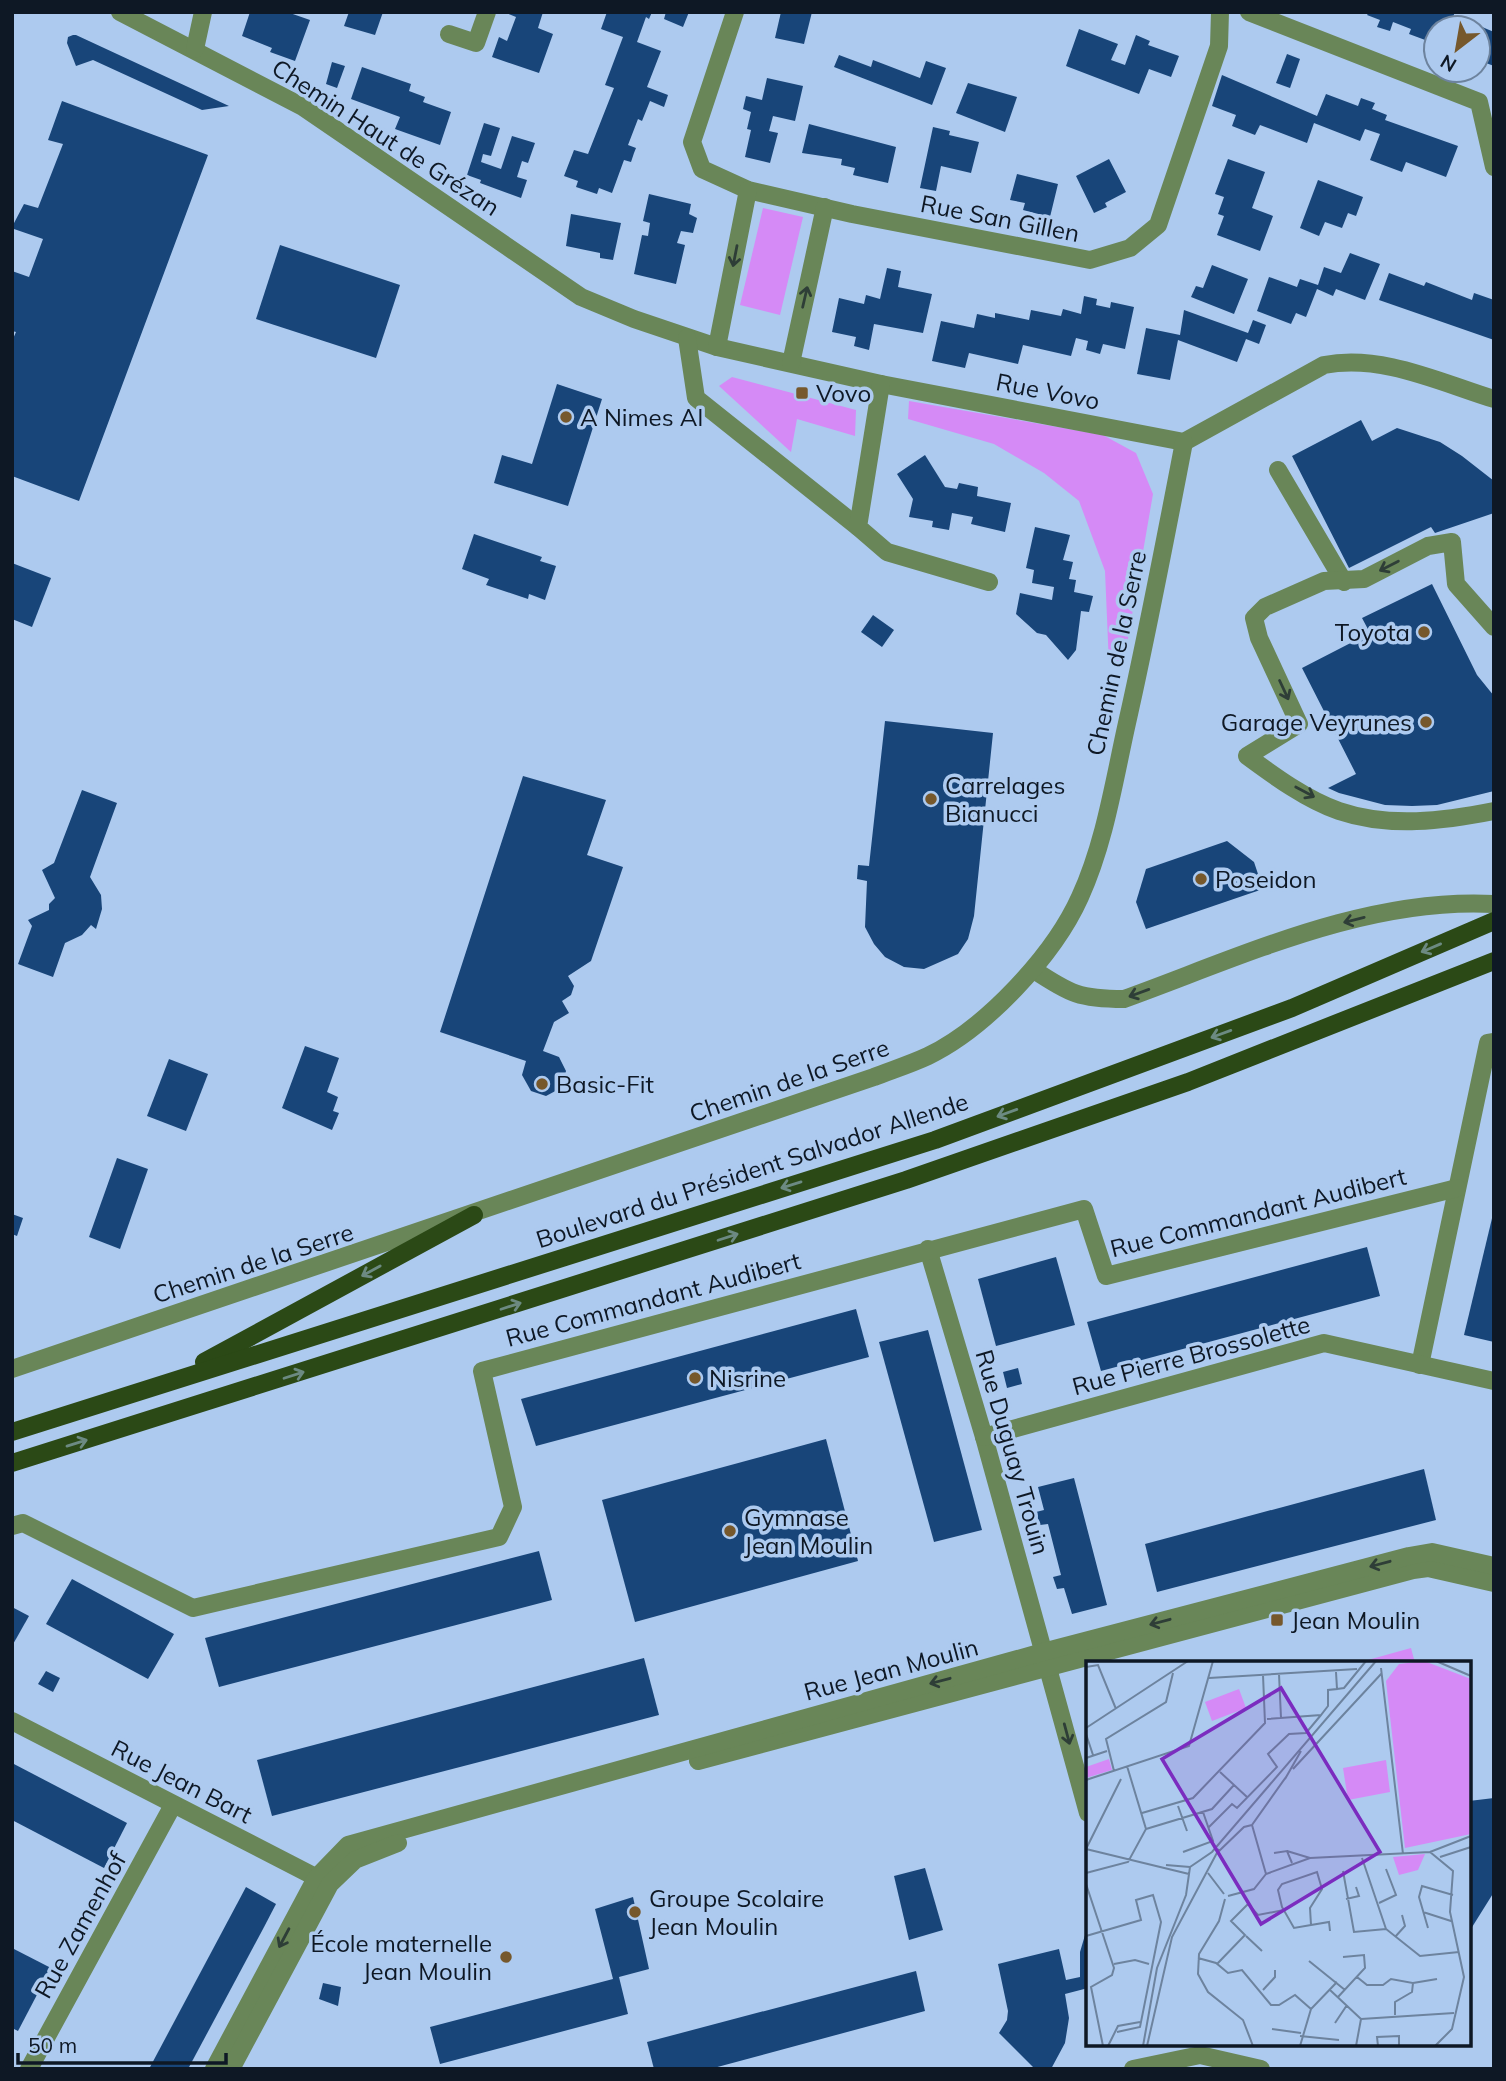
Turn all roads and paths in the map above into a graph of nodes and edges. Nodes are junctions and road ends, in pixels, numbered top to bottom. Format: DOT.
graph roads {
  1 [pos="120,12"];
  2 [pos="203,12"];
  3 [pos="487,12"];
  4 [pos="735,12"];
  5 [pos="1220,12"];
  6 [pos="1249,12"];
  7 [pos="449,34"];
  8 [pos="195,49"];
  9 [pos="1494,167"];
  10 [pos="748,190"];
  11 [pos="825,207"];
  12 [pos="581,297"];
  13 [pos="687,338"];
  14 [pos="717,346"];
  15 [pos="791,363"];
  16 [pos="881,384"];
  17 [pos="1494,399"];
  18 [pos="1184,443"];
  19 [pos="1278,470"];
  20 [pos="858,527"];
  21 [pos="989,582"];
  22 [pos="1344,582"];
  23 [pos="1494,626"];
  24 [pos="1494,811"];
  25 [pos="1494,904"];
  26 [pos="1494,921"];
  27 [pos="1494,961"];
  28 [pos="1034,970"];
  29 [pos="1494,1042"];
  30 [pos="1457,1188"];
  31 [pos="474,1215"];
  32 [pos="929,1249"];
  33 [pos="1420,1365"];
  34 [pos="12,1369"];
  35 [pos="168,1381"];
  36 [pos="1494,1381"];
  37 [pos="12,1432"];
  38 [pos="984,1437"];
  39 [pos="12,1463"];
  40 [pos="12,1526"];
  41 [pos="1494,1566"];
  42 [pos="1494,1583"];
  43 [pos="1100,1659"];
  44 [pos="1046,1660"];
  45 [pos="12,1721"];
  46 [pos="173,1805"];
  47 [pos="1086,1806"];
  48 [pos="323,1881"];
  49 [pos="29,2069"];
  50 [pos="214,2069"];
  51 [pos="232,2069"];
  52 [pos="1133,2069"];
  53 [pos="1261,2069"];
  1 -- 8 [label="street, Chemin Haut de Grézan"];
  2 -- 8 [label="street"];
  3 -- 7 [label="street"];
  4 -- 10 [label="street, Rue San Gillen"];
  5 -- 11 [label="street, Rue San Gillen"];
  6 -- 9 [label="street"];
  8 -- 12 [label="street, Chemin Haut de Grézan"];
  10 -- 11 [label="street, Rue San Gillen"];
  10 -- 14 [label="street, one-way"];
  15 -- 11 [label="street, one-way"];
  12 -- 13 [label="street, Rue Vovo"];
  13 -- 14 [label="street, Rue Vovo"];
  13 -- 20 [label="street"];
  14 -- 15 [label="street, Rue Vovo"];
  15 -- 16 [label="street, Rue Vovo"];
  16 -- 18 [label="street, Rue Vovo"];
  16 -- 20 [label="street"];
  17 -- 18 [label="street"];
  18 -- 28 [label="street, Chemin de la Serre"];
  19 -- 22 [label="street"];
  20 -- 21 [label="street"];
  23 -- 22 [label="street, one-way"];
  22 -- 24 [label="street, one-way"];
  25 -- 28 [label="street, one-way"];
  26 -- 35 [label="main road, Boulevard du Président Salvador Allende, one-way"];
  39 -- 27 [label="main road, one-way"];
  28 -- 31 [label="street, Chemin de la Serre"];
  29 -- 30 [label="street"];
  30 -- 32 [label="street, Rue Commandant Audibert"];
  30 -- 33 [label="street"];
  31 -- 34 [label="street, Chemin de la Serre"];
  31 -- 35 [label="main road, one-way"];
  32 -- 38 [label="street, Rue Duguay Trouin"];
  32 -- 40 [label="street, Rue Commandant Audibert"];
  33 -- 36 [label="street, Rue Pierre Brossolette"];
  33 -- 38 [label="street, Rue Pierre Brossolette"];
  35 -- 37 [label="main road, Boulevard du Président Salvador Allende"];
  38 -- 44 [label="street, Rue Duguay Trouin"];
  41 -- 44 [label="street, Rue Jean Moulin, one-way"];
  42 -- 43 [label="street, Rue Jean Moulin"];
  43 -- 44 [label="street, Rue Jean Moulin"];
  44 -- 47 [label="street, Rue Duguay Trouin, one-way"];
  44 -- 48 [label="street, Rue Jean Moulin"];
  45 -- 46 [label="street, Rue Jean Bart"];
  46 -- 48 [label="street, Rue Jean Bart"];
  46 -- 49 [label="street, Rue Zamenhof"];
  48 -- 50 [label="street, one-way"];
  48 -- 51 [label="street"];
  52 -- 53 [label="street"];
}
